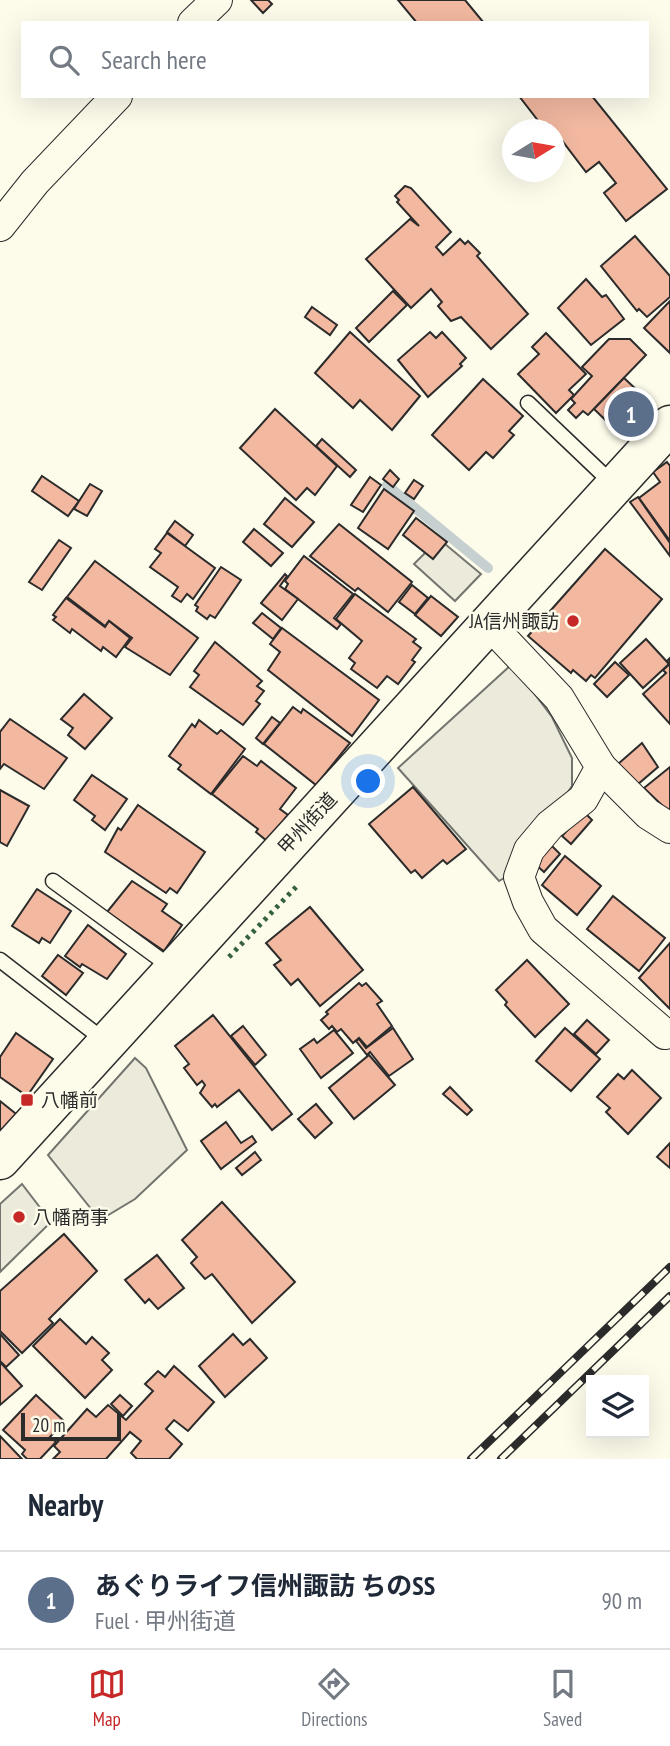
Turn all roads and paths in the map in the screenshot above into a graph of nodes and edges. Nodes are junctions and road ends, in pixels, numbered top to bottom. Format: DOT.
graph roads {
  1 [pos="217,0"];
  2 [pos="194,21"];
  3 [pos="115,98"];
  4 [pos="0,226"];
  5 [pos="528,403"];
  6 [pos="670,425"];
  7 [pos="615,486"];
  8 [pos="489,624"];
  9 [pos="601,767"];
  10 [pos="670,828"];
  11 [pos="53,881"];
  12 [pos="0,960"];
  13 [pos="173,969"];
  14 [pos="665,1034"];
  15 [pos="106,1042"];
  16 [pos="0,1160"];
  1 -- 2 [label="street"];
  3 -- 4 [label="street"];
  5 -- 7 [label="lane"];
  6 -- 7 [label="highway, 甲州街道"];
  7 -- 8 [label="highway, 甲州街道"];
  8 -- 9 [label="street"];
  8 -- 13 [label="highway, 甲州街道"];
  9 -- 10 [label="street"];
  9 -- 14 [label="street"];
  11 -- 13 [label="lane"];
  12 -- 15 [label="lane"];
  13 -- 15 [label="highway, 甲州街道"];
  15 -- 16 [label="highway, 甲州街道"];
}
